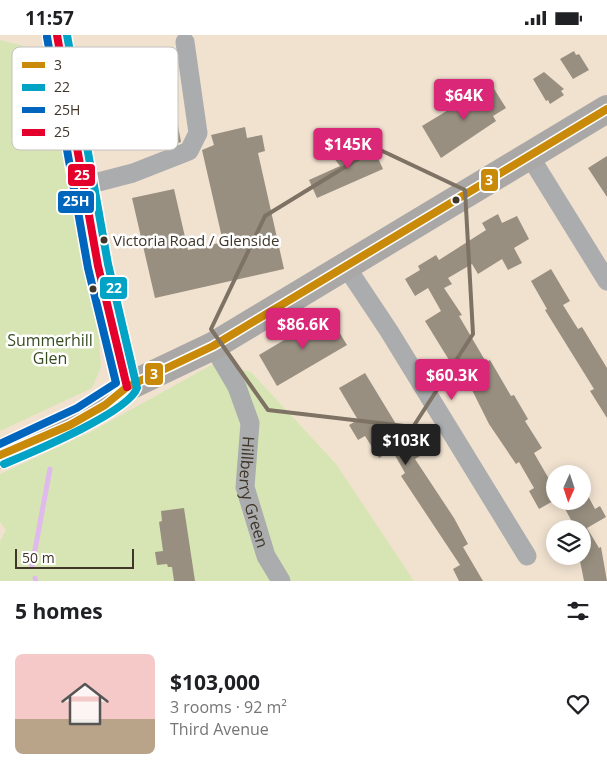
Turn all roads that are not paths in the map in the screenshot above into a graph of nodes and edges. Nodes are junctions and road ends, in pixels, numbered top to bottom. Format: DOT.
graph roads {
  1 [pos="185,43"];
  2 [pos="607,109"];
  3 [pos="77,150"];
  4 [pos="529,155"];
  5 [pos="83,186"];
  6 [pos="345,265"];
  7 [pos="607,281"];
  8 [pos="213,346"];
  9 [pos="127,387"];
  10 [pos="0,455"];
  11 [pos="527,556"];
  12 [pos="282,581"];
  1 -- 5 [label="street"];
  2 -- 4 [label="highway"];
  3 -- 5 [label="main road"];
  4 -- 6 [label="highway"];
  4 -- 7 [label="street"];
  5 -- 9 [label="main road"];
  6 -- 8 [label="highway"];
  6 -- 11 [label="street"];
  8 -- 9 [label="highway"];
  8 -- 12 [label="street, Hillberry Green"];
  9 -- 10 [label="highway"];
}
